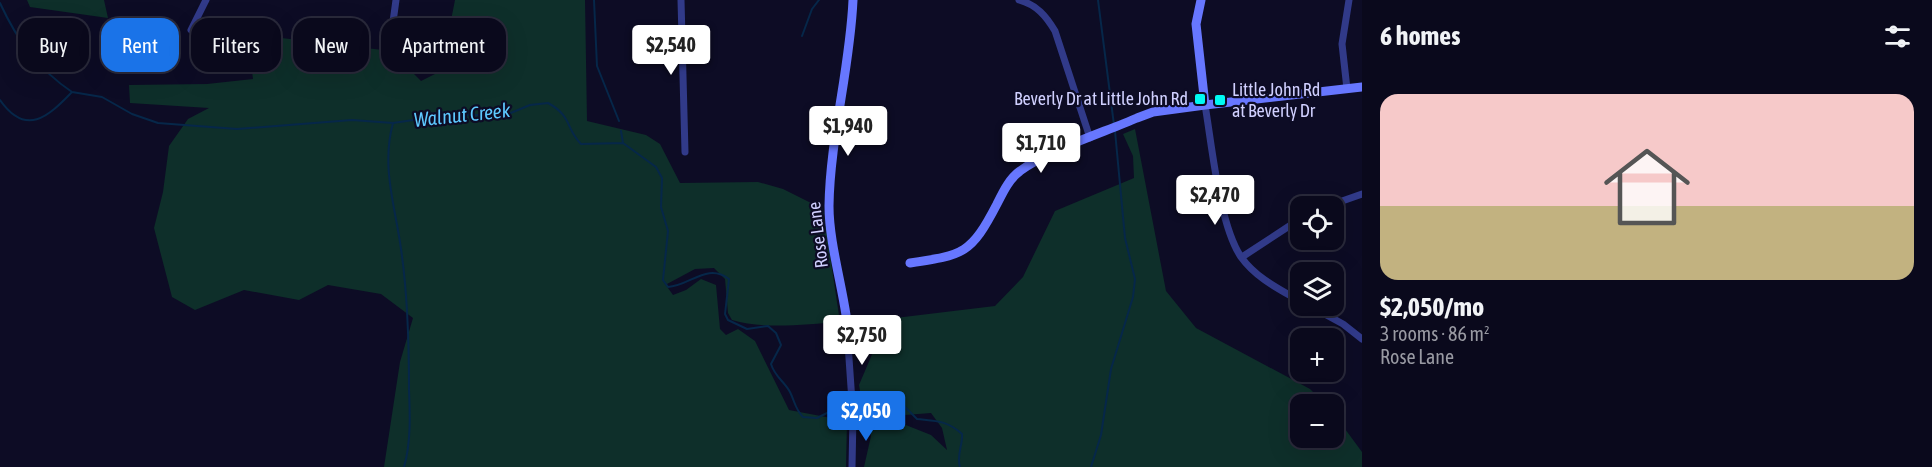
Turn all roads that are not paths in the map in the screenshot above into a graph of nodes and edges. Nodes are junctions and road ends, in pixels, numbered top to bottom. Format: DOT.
graph roads {
  1 [pos="206,0"];
  2 [pos="396,0"];
  3 [pos="681,0"];
  4 [pos="853,0"];
  5 [pos="1019,0"];
  6 [pos="1201,0"];
  7 [pos="1349,0"];
  8 [pos="197,18"];
  9 [pos="394,18"];
  10 [pos="1362,87"];
  11 [pos="1347,89"];
  12 [pos="1205,105"];
  13 [pos="1090,138"];
  14 [pos="685,152"];
  15 [pos="1362,194"];
  16 [pos="1344,200"];
  17 [pos="1290,226"];
  18 [pos="1242,258"];
  19 [pos="910,263"];
  20 [pos="1290,295"];
  21 [pos="846,315"];
  22 [pos="1328,316"];
  23 [pos="1362,339"];
  24 [pos="852,467"];
  1 -- 8 [label="street"];
  2 -- 9 [label="street"];
  3 -- 14 [label="street"];
  4 -- 21 [label="street, Rose Lane"];
  5 -- 13 [label="street"];
  6 -- 12 [label="street"];
  7 -- 11 [label="street"];
  10 -- 11 [label="street"];
  11 -- 12 [label="street"];
  12 -- 13 [label="street"];
  12 -- 18 [label="street"];
  13 -- 19 [label="street"];
  15 -- 16 [label="street"];
  17 -- 18 [label="street"];
  18 -- 20 [label="street"];
  21 -- 24 [label="street, Rose Lane"];
  22 -- 23 [label="street"];
}
